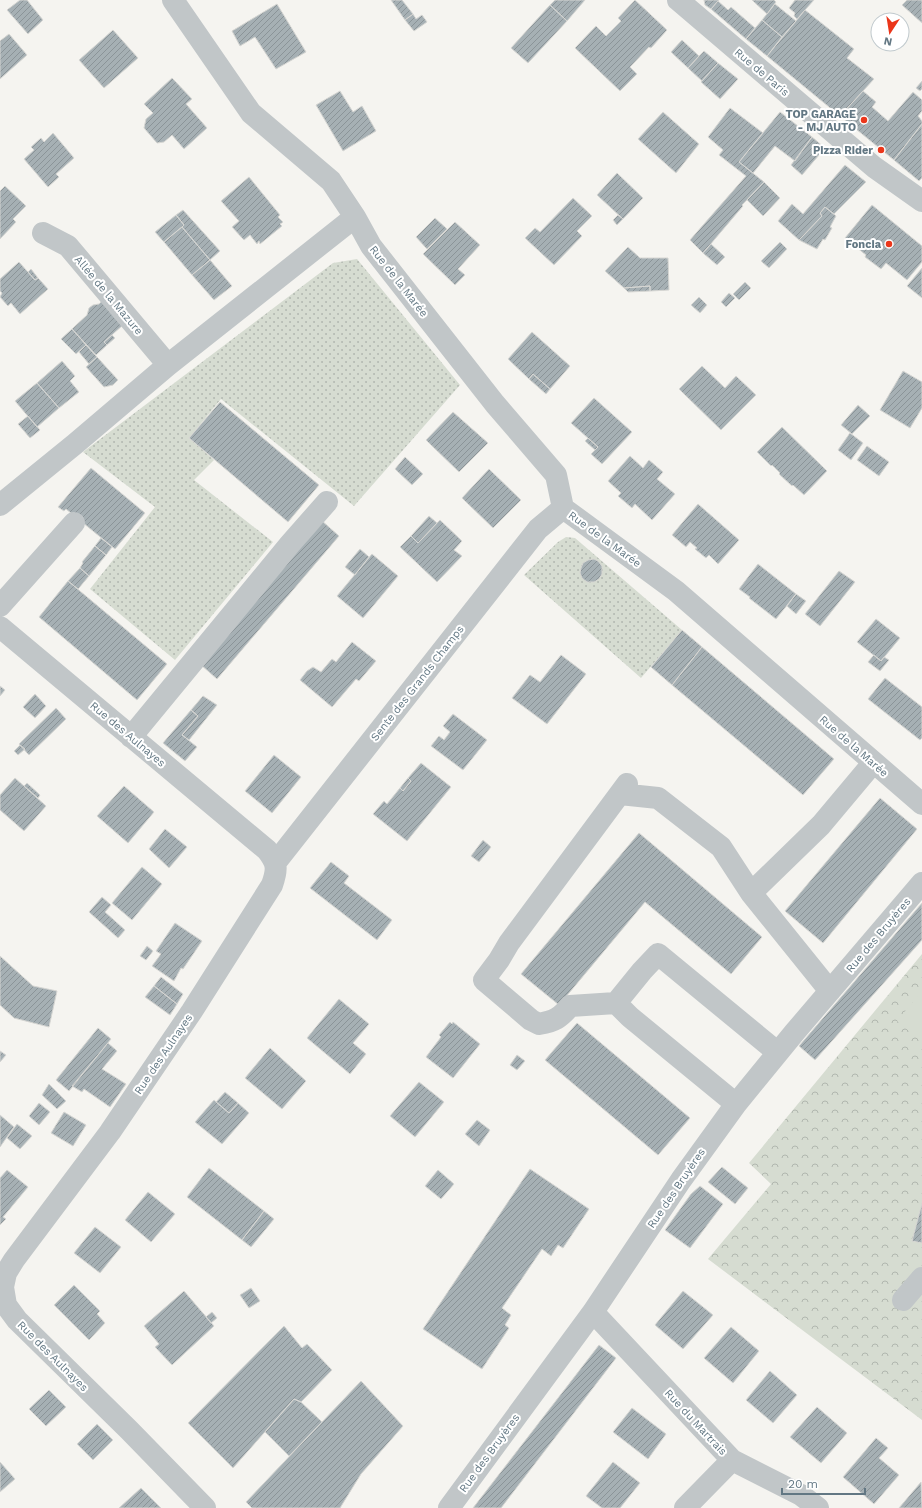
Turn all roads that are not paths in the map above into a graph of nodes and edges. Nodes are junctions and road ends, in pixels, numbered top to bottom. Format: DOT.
graph roads {
  1 [pos="173,0"];
  2 [pos="678,0"];
  3 [pos="922,201"];
  4 [pos="355,217"];
  5 [pos="43,233"];
  6 [pos="168,365"];
  7 [pos="327,502"];
  8 [pos="0,505"];
  9 [pos="563,508"];
  10 [pos="74,523"];
  11 [pos="0,606"];
  12 [pos="0,627"];
  13 [pos="131,737"];
  14 [pos="873,762"];
  15 [pos="922,804"];
  16 [pos="276,862"];
  17 [pos="922,883"];
  18 [pos="751,892"];
  19 [pos="830,991"];
  20 [pos="616,1003"];
  21 [pos="777,1052"];
  22 [pos="736,1104"];
  23 [pos="922,1278"];
  24 [pos="2,1285"];
  25 [pos="903,1300"];
  26 [pos="593,1312"];
  27 [pos="732,1460"];
  28 [pos="205,1508"];
  29 [pos="449,1508"];
  30 [pos="685,1508"];
  31 [pos="818,1508"];
  1 -- 4 [label="street, Rue de la Marée"];
  2 -- 3 [label="street, Rue de Paris"];
  4 -- 6 [label="street"];
  4 -- 9 [label="street, Rue de la Marée"];
  5 -- 6 [label="street, Allée de la Mazure"];
  6 -- 8 [label="street"];
  7 -- 13 [label="street"];
  9 -- 14 [label="street, Rue de la Marée"];
  9 -- 16 [label="street, Sente des Grands Champs"];
  10 -- 11 [label="street"];
  12 -- 13 [label="street, Rue des Aulnayes"];
  13 -- 16 [label="street, Rue des Aulnayes"];
  14 -- 15 [label="street, Rue de la Marée"];
  14 -- 18 [label="street"];
  16 -- 24 [label="street, Rue des Aulnayes"];
  17 -- 19 [label="street, Rue des Bruyères"];
  18 -- 19 [label="street"];
  18 -- 20 [label="street"];
  19 -- 21 [label="street, Rue des Bruyères"];
  20 -- 21 [label="street"];
  20 -- 22 [label="street"];
  21 -- 22 [label="street, Rue des Bruyères"];
  22 -- 26 [label="street, Rue des Bruyères"];
  23 -- 25 [label="street"];
  24 -- 28 [label="street, Rue des Aulnayes"];
  26 -- 27 [label="street, Rue du Martrais"];
  26 -- 29 [label="street, Rue des Bruyères"];
  27 -- 30 [label="street"];
  27 -- 31 [label="street, Rue du Martrais"];
}
